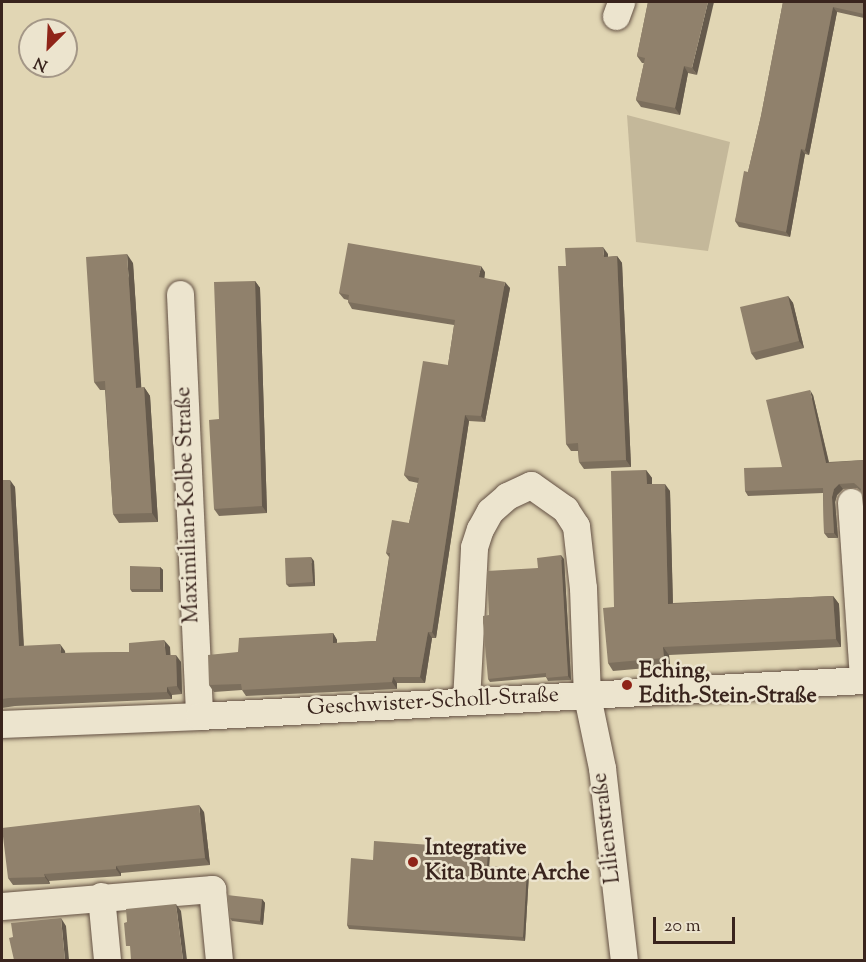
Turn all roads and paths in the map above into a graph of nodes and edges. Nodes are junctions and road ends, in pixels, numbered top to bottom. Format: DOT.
graph roads {
  1 [pos="180,294"];
  2 [pos="850,502"];
  3 [pos="864,680"];
  4 [pos="587,696"];
  5 [pos="466,701"];
  6 [pos="199,716"];
  7 [pos="2,724"];
  8 [pos="101,896"];
  9 [pos="2,906"];
  10 [pos="107,960"];
  11 [pos="219,960"];
  12 [pos="624,960"];
  1 -- 6 [label="street, Maximilian-Kolbe Straße"];
  2 -- 3 [label="street"];
  3 -- 4 [label="street, Geschwister-Scholl-Straße"];
  4 -- 5 [label="street, Geschwister-Scholl-Straße"];
  4 -- 5 [label="street, Lilienstraße"];
  4 -- 12 [label="street, Lilienstraße"];
  5 -- 6 [label="street, Geschwister-Scholl-Straße"];
  6 -- 7 [label="street, Geschwister-Scholl-Straße"];
  8 -- 9 [label="street"];
  8 -- 10 [label="street"];
  8 -- 11 [label="street"];
}
